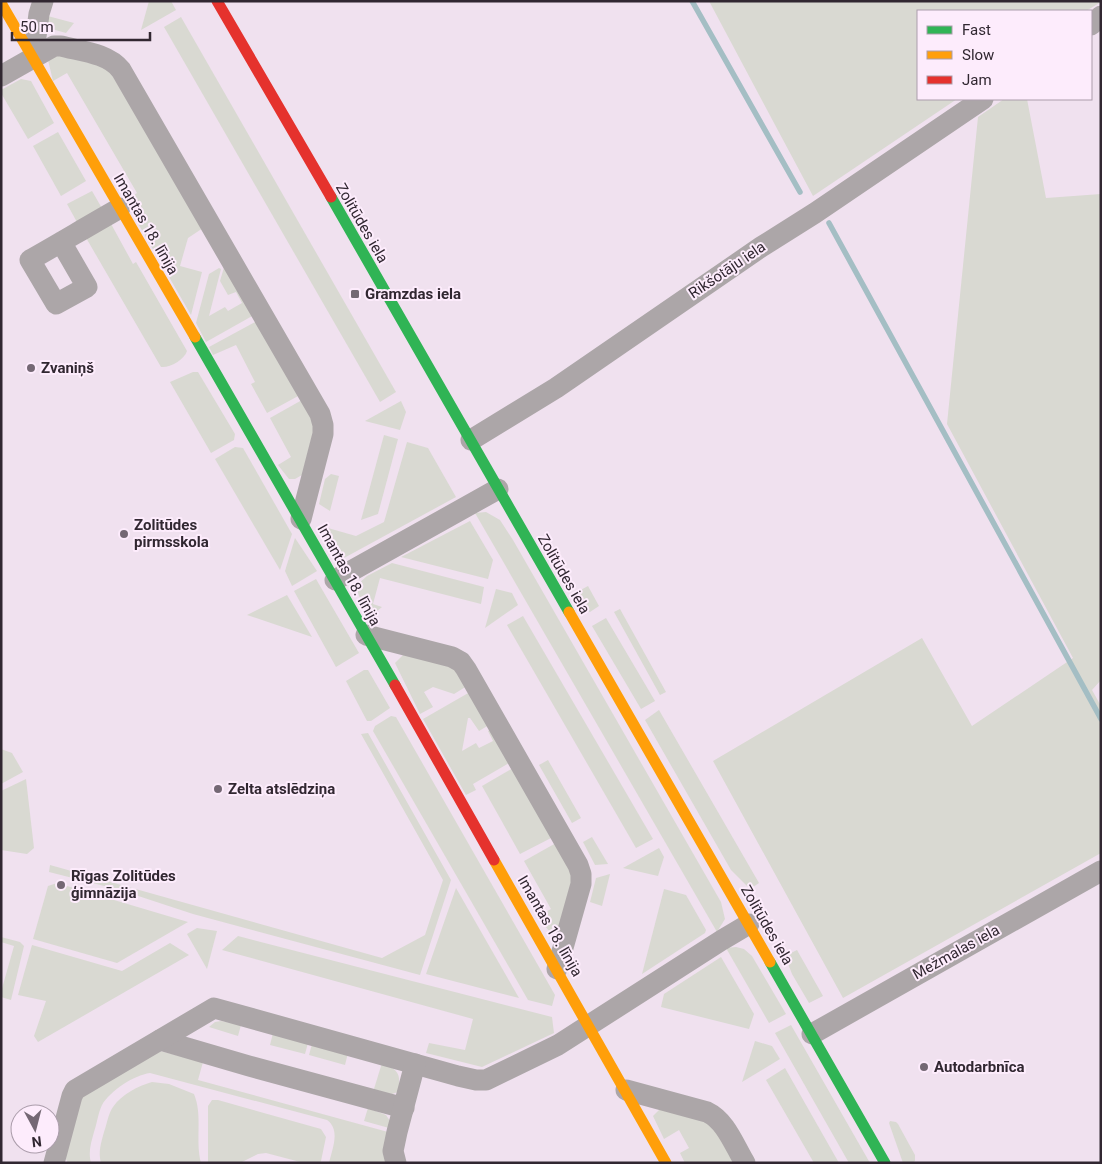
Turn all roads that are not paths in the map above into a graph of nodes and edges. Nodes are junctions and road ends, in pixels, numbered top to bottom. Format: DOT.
graph roads {
  1 [pos="43,1"];
  2 [pos="217,1"];
  3 [pos="1,3"];
  4 [pos="33,59"];
  5 [pos="1,76"];
  6 [pos="982,100"];
  7 [pos="120,208"];
  8 [pos="61,242"];
  9 [pos="471,440"];
  10 [pos="498,489"];
  11 [pos="300,519"];
  12 [pos="335,580"];
  13 [pos="366,635"];
  14 [pos="1101,871"];
  15 [pos="749,924"];
  16 [pos="557,969"];
  17 [pos="589,1027"];
  18 [pos="812,1034"];
  19 [pos="160,1040"];
  20 [pos="415,1064"];
  21 [pos="626,1090"];
  22 [pos="404,1108"];
  23 [pos="54,1163"];
  24 [pos="396,1163"];
  25 [pos="666,1163"];
  26 [pos="745,1163"];
  27 [pos="885,1163"];
  1 -- 4 [label="street"];
  2 -- 9 [label="street, Zolitūdes iela"];
  3 -- 4 [label="street, Imantas 18. līnija"];
  4 -- 5 [label="street"];
  4 -- 7 [label="street, Imantas 18. līnija"];
  4 -- 11 [label="street"];
  6 -- 9 [label="street, Rikšotāju iela"];
  7 -- 8 [label="street"];
  7 -- 11 [label="street, Imantas 18. līnija"];
  9 -- 10 [label="street, Zolitūdes iela"];
  10 -- 12 [label="street"];
  10 -- 15 [label="street, Zolitūdes iela"];
  11 -- 12 [label="street, Imantas 18. līnija"];
  12 -- 13 [label="street, Imantas 18. līnija"];
  13 -- 16 [label="street, Imantas 18. līnija"];
  13 -- 16 [label="street"];
  14 -- 18 [label="street, Mežmalas iela"];
  15 -- 17 [label="street"];
  15 -- 18 [label="street, Zolitūdes iela"];
  16 -- 17 [label="street, Imantas 18. līnija"];
  17 -- 20 [label="street"];
  17 -- 21 [label="street, Imantas 18. līnija"];
  18 -- 27 [label="street, Zolitūdes iela"];
  19 -- 20 [label="street"];
  19 -- 22 [label="street"];
  19 -- 23 [label="street"];
  20 -- 22 [label="street"];
  21 -- 25 [label="street, Imantas 18. līnija"];
  21 -- 26 [label="street"];
  22 -- 24 [label="street"];
}
